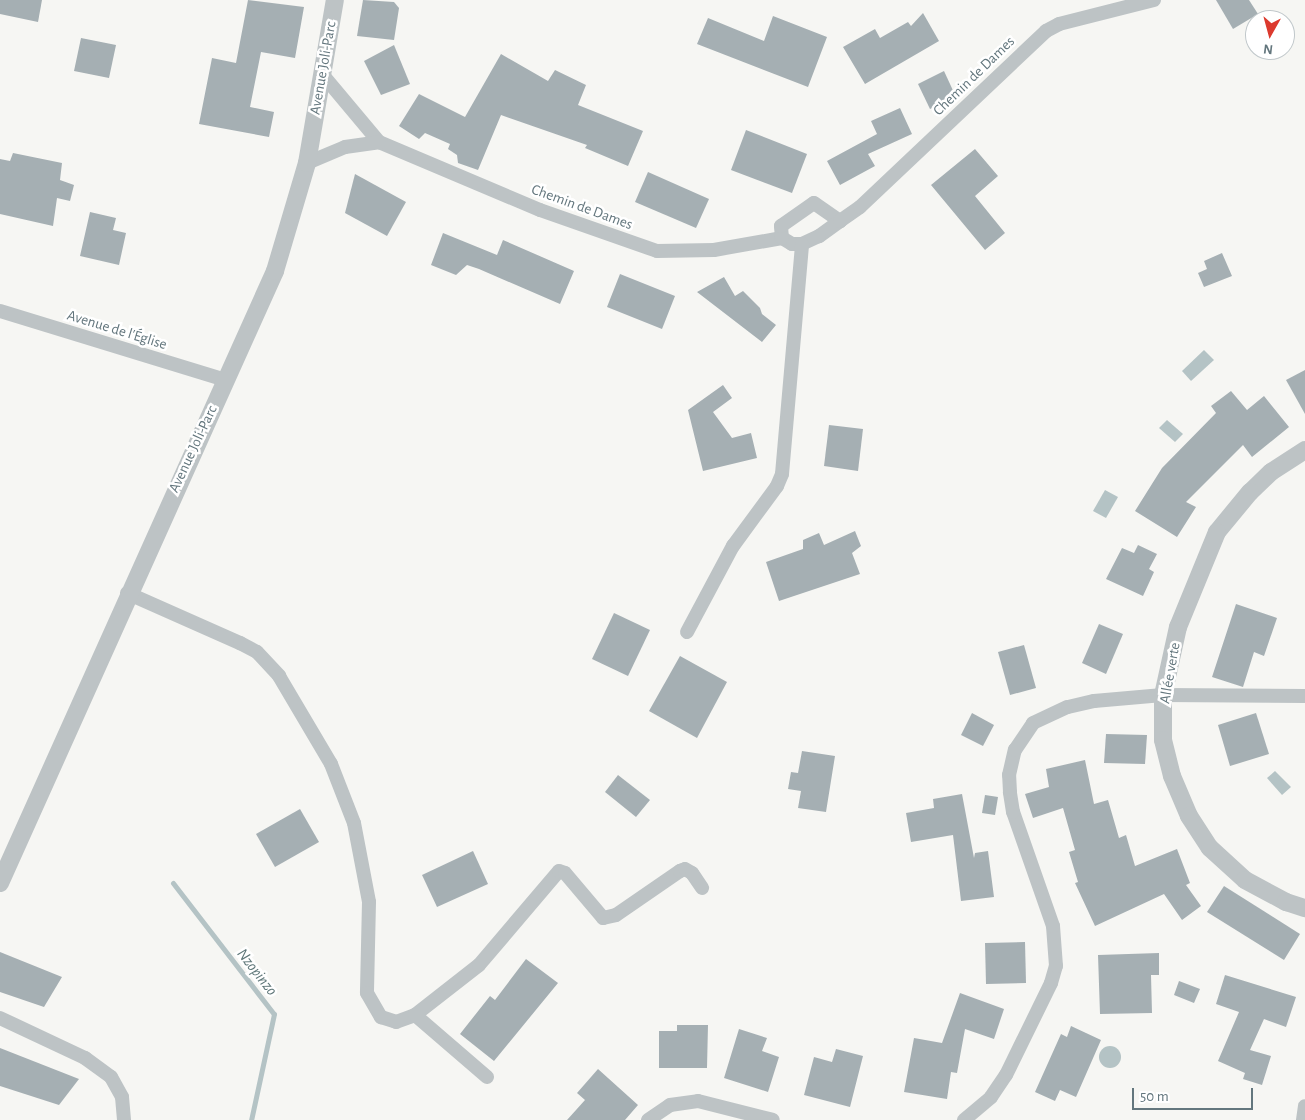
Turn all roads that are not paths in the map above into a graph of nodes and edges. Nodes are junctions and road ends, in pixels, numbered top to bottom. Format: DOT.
graph roads {
  1 [pos="335,0"];
  2 [pos="1154,0"];
  3 [pos="322,74"];
  4 [pos="379,142"];
  5 [pos="307,163"];
  6 [pos="840,221"];
  7 [pos="782,238"];
  8 [pos="802,244"];
  9 [pos="0,311"];
  10 [pos="225,380"];
  11 [pos="1305,450"];
  12 [pos="127,593"];
  13 [pos="687,632"];
  14 [pos="1163,695"];
  15 [pos="1305,696"];
  16 [pos="0,883"];
  17 [pos="702,888"];
  18 [pos="1305,908"];
  19 [pos="414,1015"];
  20 [pos="0,1018"];
  21 [pos="487,1077"];
  22 [pos="1305,1106"];
  23 [pos="124,1120"];
  24 [pos="648,1120"];
  25 [pos="773,1120"];
  26 [pos="964,1120"];
  27 [pos="1303,1120"];
  1 -- 3 [label="street, Avenue Joli-Parc"];
  2 -- 6 [label="street, Chemin de Dames"];
  3 -- 4 [label="street"];
  3 -- 5 [label="street, Avenue Joli-Parc"];
  4 -- 5 [label="street"];
  4 -- 7 [label="street, Chemin de Dames"];
  5 -- 10 [label="street, Avenue Joli-Parc"];
  6 -- 7 [label="street"];
  6 -- 8 [label="street, Chemin de Dames"];
  7 -- 8 [label="street"];
  8 -- 13 [label="street"];
  9 -- 10 [label="street, Avenue de l'Église"];
  10 -- 12 [label="street, Avenue Joli-Parc"];
  11 -- 14 [label="street, Allée verte"];
  12 -- 16 [label="street, Avenue Joli-Parc"];
  12 -- 19 [label="street"];
  14 -- 15 [label="street"];
  14 -- 18 [label="street, Allée verte"];
  14 -- 26 [label="street"];
  17 -- 19 [label="street"];
  19 -- 21 [label="street"];
  20 -- 23 [label="street"];
  22 -- 27 [label="street"];
  24 -- 25 [label="street"];
}
